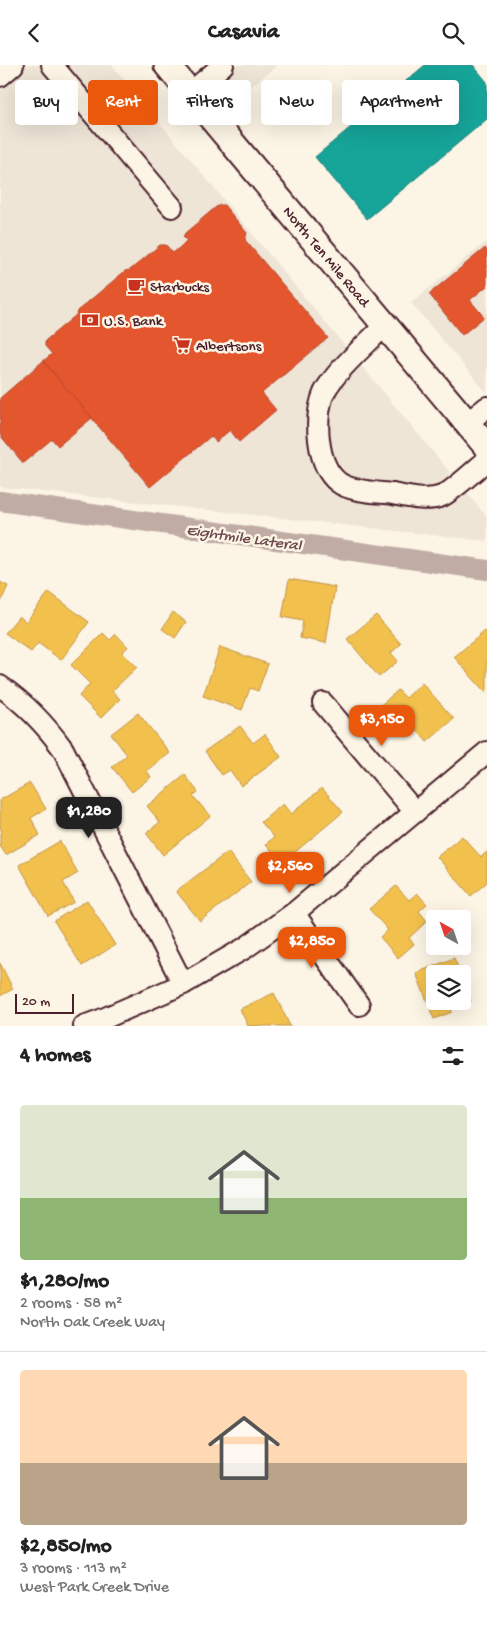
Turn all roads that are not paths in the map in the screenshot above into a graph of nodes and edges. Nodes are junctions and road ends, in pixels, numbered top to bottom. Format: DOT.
graph roads {
  1 [pos="13,65"];
  2 [pos="52,65"];
  3 [pos="167,65"];
  4 [pos="223,65"];
  5 [pos="0,76"];
  6 [pos="181,80"];
  7 [pos="205,80"];
  8 [pos="219,125"];
  9 [pos="172,207"];
  10 [pos="385,325"];
  11 [pos="487,407"];
  12 [pos="467,423"];
  13 [pos="487,447"];
  14 [pos="487,460"];
  15 [pos="0,686"];
  16 [pos="323,703"];
  17 [pos="487,752"];
  18 [pos="415,812"];
  19 [pos="294,913"];
  20 [pos="183,984"];
  21 [pos="360,1005"];
  22 [pos="84,1026"];
  1 -- 5 [label="street"];
  2 -- 9 [label="street"];
  3 -- 6 [label="main road, North Ten Mile Road"];
  4 -- 7 [label="street"];
  8 -- 10 [label="main road, North Ten Mile Road"];
  10 -- 12 [label="main road, North Ten Mile Road"];
  10 -- 14 [label="street"];
  11 -- 12 [label="street"];
  12 -- 13 [label="main road, North Ten Mile Road"];
  15 -- 20 [label="street"];
  16 -- 18 [label="street"];
  17 -- 18 [label="street"];
  18 -- 19 [label="street"];
  19 -- 20 [label="street"];
  19 -- 21 [label="street"];
  20 -- 22 [label="street"];
}
